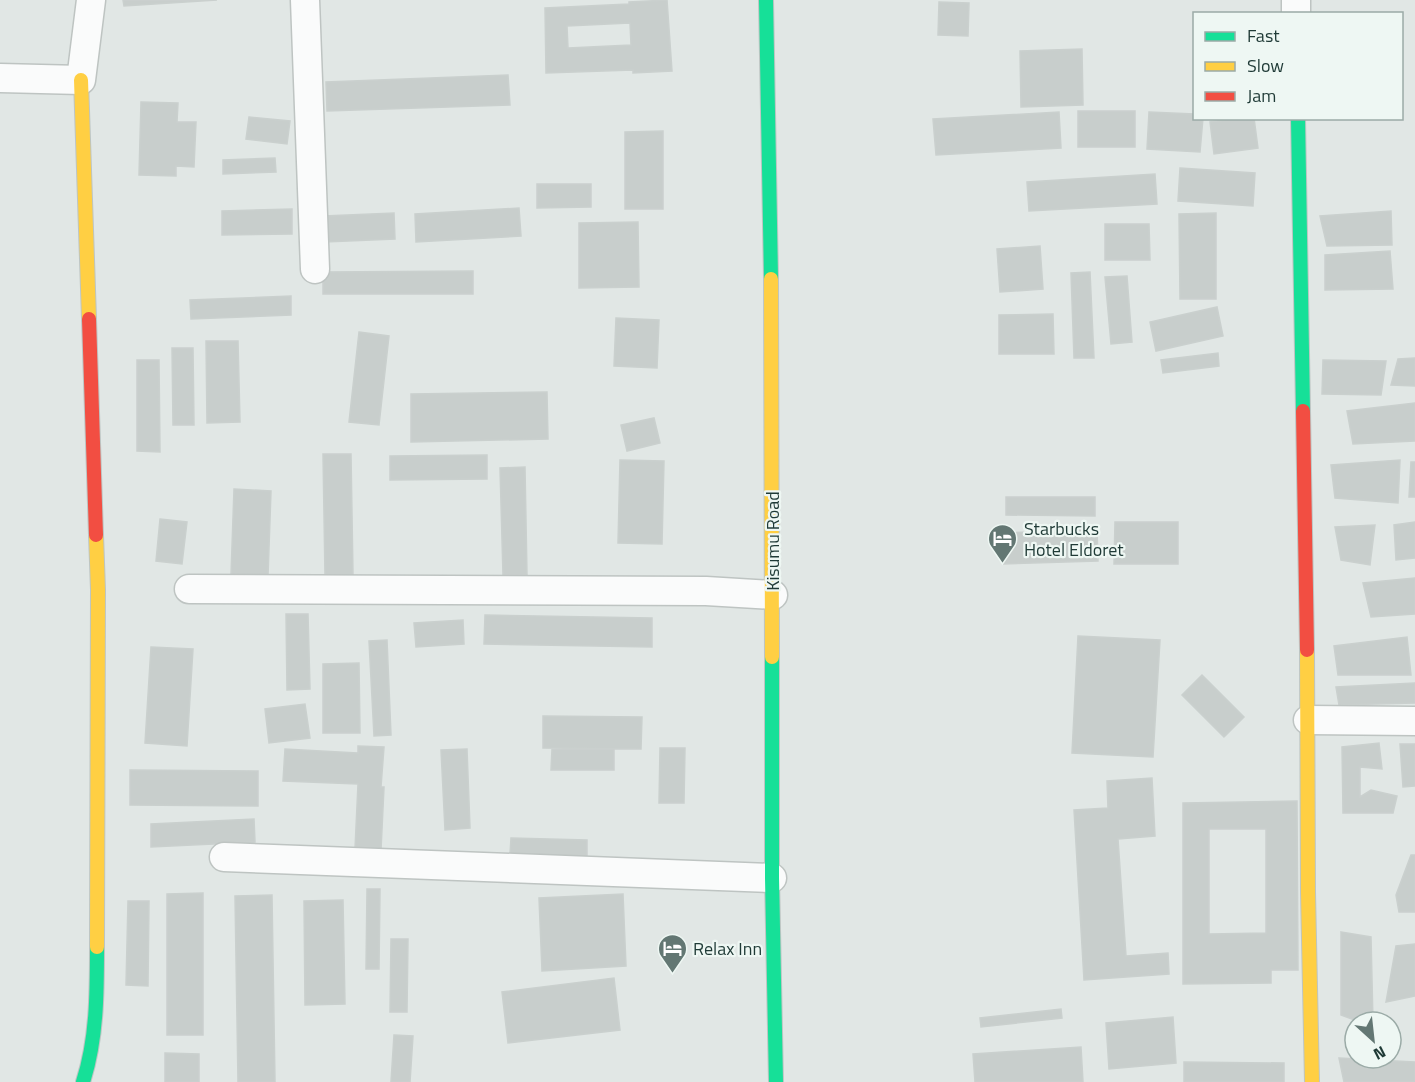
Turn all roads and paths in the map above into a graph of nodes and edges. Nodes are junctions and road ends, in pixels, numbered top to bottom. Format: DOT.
graph roads {
  1 [pos="91,0"];
  2 [pos="305,0"];
  3 [pos="766,0"];
  4 [pos="0,78"];
  5 [pos="81,80"];
  6 [pos="1298,120"];
  7 [pos="315,269"];
  8 [pos="189,589"];
  9 [pos="772,594"];
  10 [pos="1308,720"];
  11 [pos="1415,721"];
  12 [pos="224,857"];
  13 [pos="772,878"];
  14 [pos="83,1082"];
  15 [pos="776,1082"];
  16 [pos="1312,1082"];
  1 -- 5 [label="street"];
  2 -- 7 [label="street"];
  3 -- 9 [label="main road, Kisumu Road"];
  4 -- 5 [label="street"];
  5 -- 14 [label="main road"];
  6 -- 10 [label="main road"];
  8 -- 9 [label="street"];
  9 -- 13 [label="main road, Kisumu Road"];
  10 -- 11 [label="street"];
  10 -- 16 [label="main road"];
  12 -- 13 [label="street"];
  13 -- 15 [label="main road, Kisumu Road"];
}
